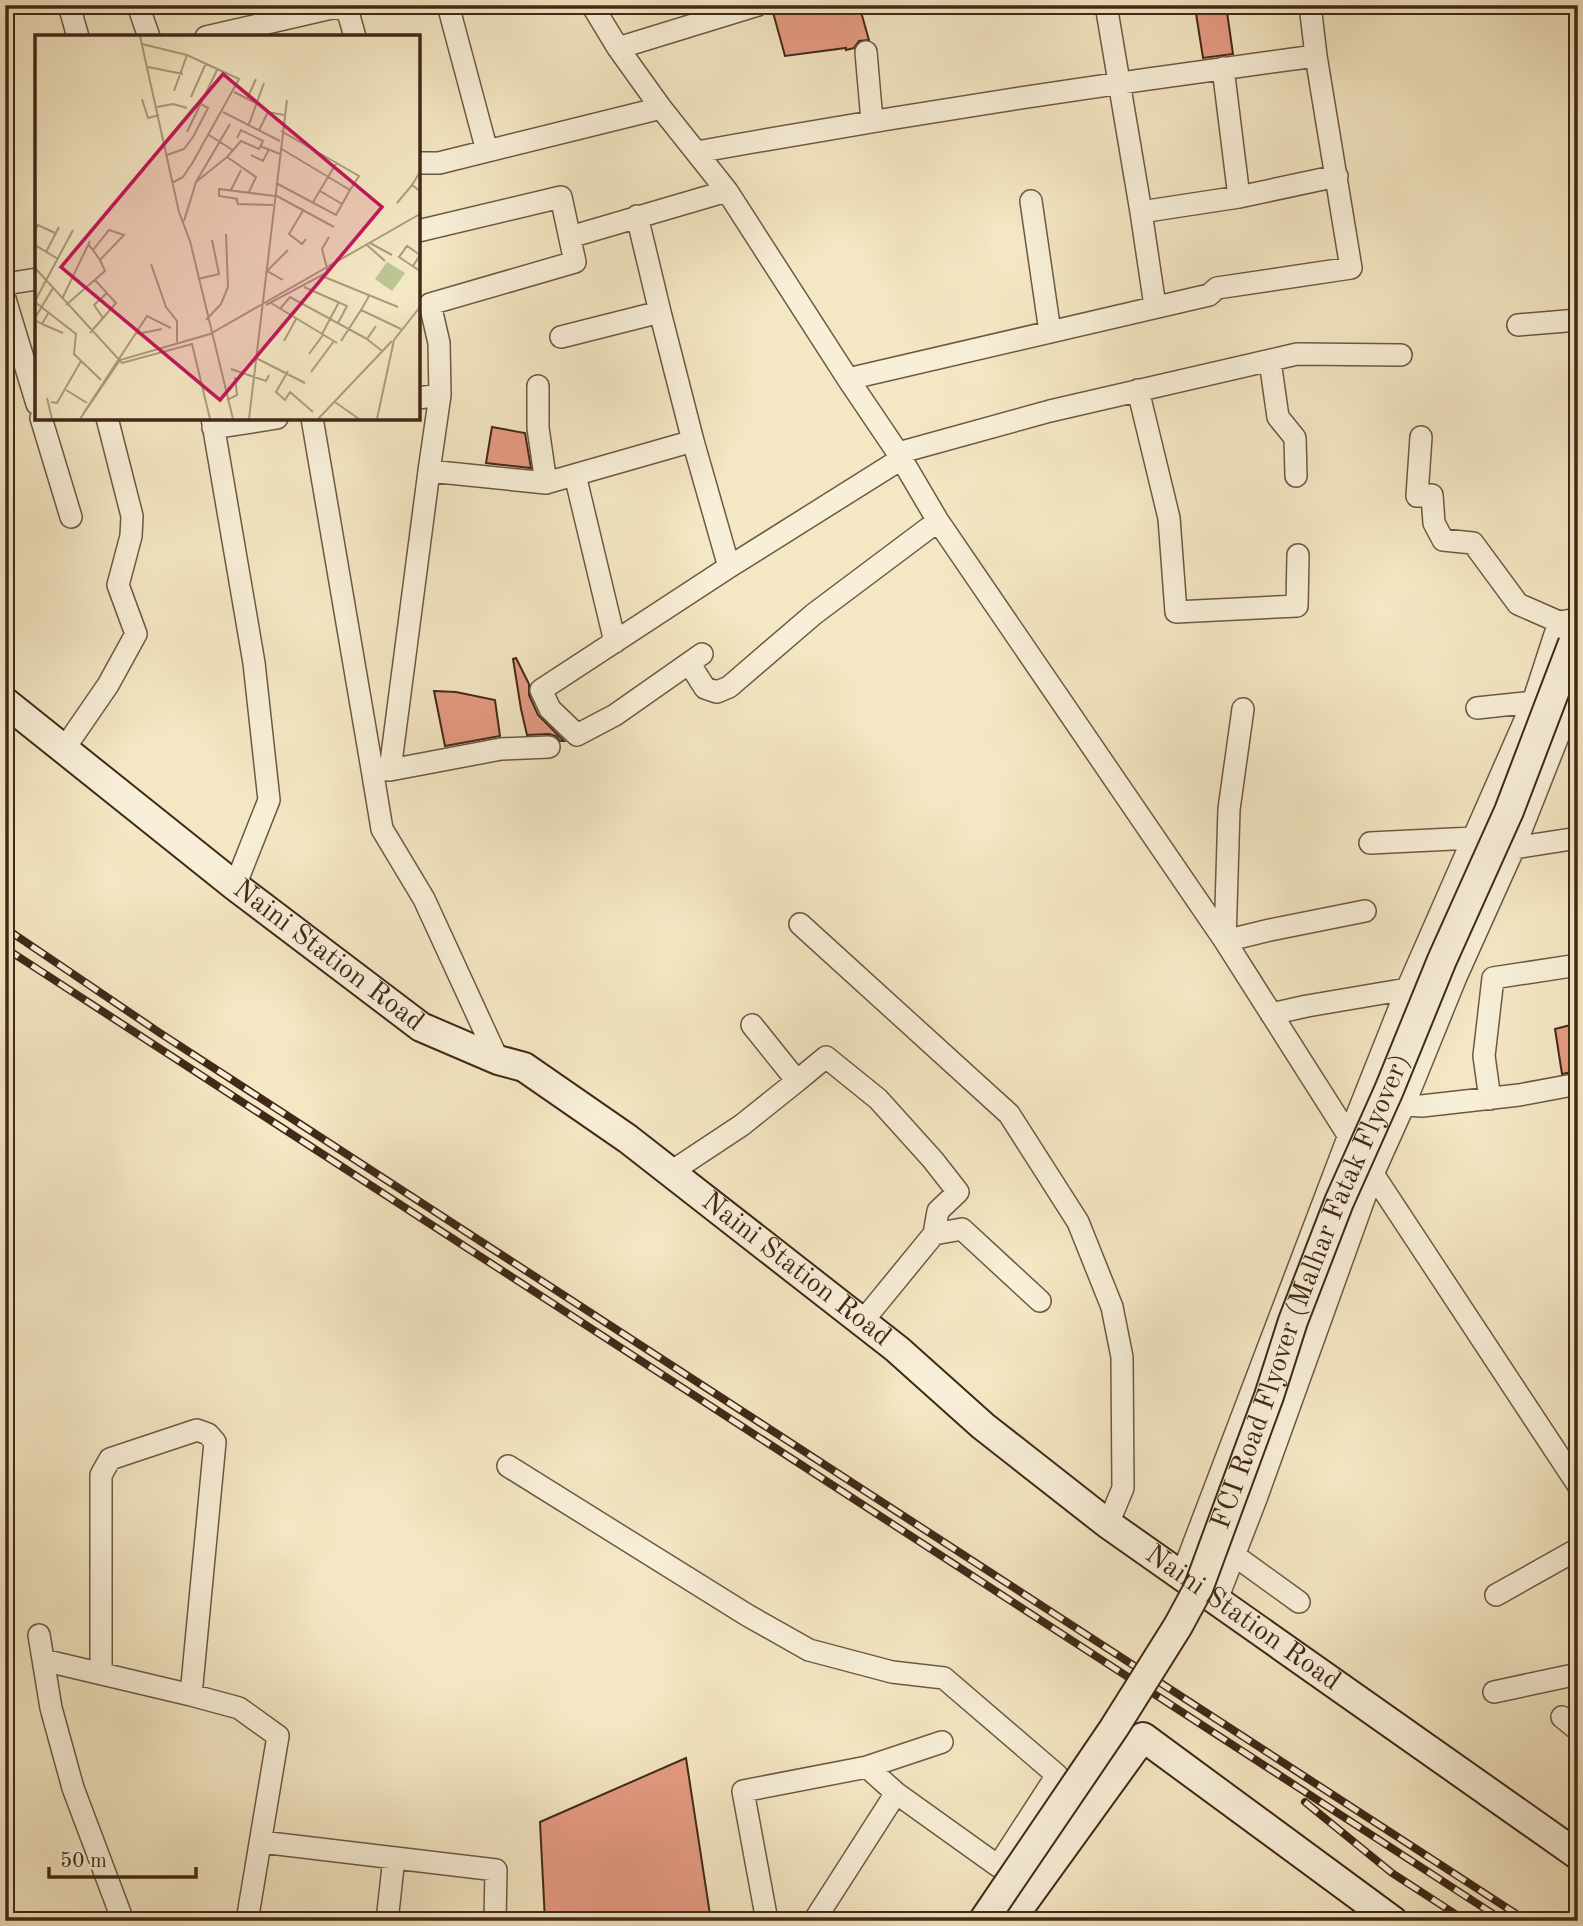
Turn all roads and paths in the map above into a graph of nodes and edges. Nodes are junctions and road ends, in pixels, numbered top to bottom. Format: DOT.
graph roads {
  1 [pos="69,5"];
  2 [pos="138,5"];
  3 [pos="448,5"];
  4 [pos="592,5"];
  5 [pos="758,5"];
  6 [pos="1106,5"];
  7 [pos="1310,5"];
  8 [pos="335,6"];
  9 [pos="258,15"];
  10 [pos="77,35"];
  11 [pos="148,35"];
  12 [pos="211,35"];
  13 [pos="354,35"];
  14 [pos="618,48"];
  15 [pos="866,52"];
  16 [pos="1316,56"];
  17 [pos="1223,68"];
  18 [pos="1120,82"];
  19 [pos="661,108"];
  20 [pos="872,121"];
  21 [pos="487,151"];
  22 [pos="697,152"];
  23 [pos="420,163"];
  24 [pos="1337,176"];
  25 [pos="727,191"];
  26 [pos="1239,197"];
  27 [pos="1031,201"];
  28 [pos="1141,212"];
  29 [pos="637,216"];
  30 [pos="420,231"];
  31 [pos="570,237"];
  32 [pos="35,279"];
  33 [pos="5,284"];
  34 [pos="5,299"];
  35 [pos="1155,306"];
  36 [pos="660,313"];
  37 [pos="1578,320"];
  38 [pos="1518,326"];
  39 [pos="1049,332"];
  40 [pos="562,337"];
  41 [pos="1401,355"];
  42 [pos="1270,360"];
  43 [pos="848,379"];
  44 [pos="538,387"];
  45 [pos="1138,390"];
  46 [pos="440,395"];
  47 [pos="35,396"];
  48 [pos="420,398"];
  49 [pos="42,420"];
  50 [pos="108,420"];
  51 [pos="250,420"];
  52 [pos="312,420"];
  53 [pos="212,423"];
  54 [pos="1421,437"];
  55 [pos="693,441"];
  56 [pos="900,456"];
  57 [pos="429,471"];
  58 [pos="575,475"];
  59 [pos="1296,476"];
  60 [pos="546,483"];
  61 [pos="71,517"];
  62 [pos="938,521"];
  63 [pos="1298,555"];
  64 [pos="729,567"];
  65 [pos="1572,628"];
  66 [pos="615,642"];
  67 [pos="1577,693"];
  68 [pos="5,702"];
  69 [pos="1532,702"];
  70 [pos="1477,708"];
  71 [pos="1243,709"];
  72 [pos="549,747"];
  73 [pos="64,749"];
  74 [pos="381,769"];
  75 [pos="1473,838"];
  76 [pos="1578,838"];
  77 [pos="1370,843"];
  78 [pos="1514,848"];
  79 [pos="235,886"];
  80 [pos="1365,911"];
  81 [pos="800,924"];
  82 [pos="1225,942"];
  83 [pos="1578,965"];
  84 [pos="1407,989"];
  85 [pos="1271,1014"];
  86 [pos="752,1025"];
  87 [pos="498,1060"];
  88 [pos="797,1081"];
  89 [pos="1578,1084"];
  90 [pos="1489,1099"];
  91 [pos="1404,1105"];
  92 [pos="1349,1135"];
  93 [pos="671,1172"];
  94 [pos="1373,1174"];
  95 [pos="934,1234"];
  96 [pos="1040,1301"];
  97 [pos="862,1322"];
  98 [pos="508,1466"];
  99 [pos="1578,1485"];
  100 [pos="1108,1524"];
  101 [pos="1578,1549"];
  102 [pos="1234,1555"];
  103 [pos="1181,1577"];
  104 [pos="1496,1595"];
  105 [pos="1216,1602"];
  106 [pos="1299,1602"];
  107 [pos="39,1635"];
  108 [pos="43,1660"];
  109 [pos="101,1674"];
  110 [pos="1578,1674"];
  111 [pos="1494,1692"];
  112 [pos="191,1695"];
  113 [pos="942,1742"];
  114 [pos="867,1768"];
  115 [pos="896,1793"];
  116 [pos="261,1842"];
  117 [pos="1578,1855"];
  118 [pos="394,1857"];
  119 [pos="123,1921"];
  120 [pos="247,1921"];
  121 [pos="387,1921"];
  122 [pos="495,1921"];
  123 [pos="767,1921"];
  124 [pos="814,1921"];
  125 [pos="983,1921"];
  126 [pos="1010,1921"];
  127 [pos="1393,1921"];
  1 -- 10 [label="street"];
  2 -- 11 [label="street"];
  3 -- 21 [label="street"];
  4 -- 14 [label="street"];
  5 -- 14 [label="street"];
  6 -- 18 [label="street"];
  7 -- 16 [label="street"];
  8 -- 9 [label="street"];
  8 -- 13 [label="street"];
  9 -- 12 [label="street"];
  14 -- 19 [label="street"];
  15 -- 20 [label="street"];
  16 -- 17 [label="street"];
  16 -- 24 [label="street"];
  17 -- 18 [label="street"];
  17 -- 26 [label="street"];
  18 -- 20 [label="street"];
  18 -- 28 [label="street"];
  19 -- 21 [label="street"];
  19 -- 22 [label="street"];
  20 -- 22 [label="street"];
  21 -- 23 [label="street"];
  22 -- 25 [label="street"];
  24 -- 26 [label="street"];
  24 -- 35 [label="street"];
  25 -- 29 [label="street"];
  25 -- 43 [label="street"];
  26 -- 28 [label="street"];
  27 -- 39 [label="street"];
  28 -- 35 [label="street"];
  29 -- 31 [label="street"];
  29 -- 36 [label="street"];
  30 -- 31 [label="street"];
  31 -- 46 [label="street"];
  32 -- 33 [label="street"];
  34 -- 47 [label="street"];
  35 -- 39 [label="street"];
  36 -- 40 [label="street"];
  36 -- 55 [label="street"];
  37 -- 38 [label="street"];
  39 -- 43 [label="street"];
  41 -- 42 [label="street"];
  42 -- 45 [label="street"];
  42 -- 59 [label="street"];
  43 -- 56 [label="street"];
  44 -- 60 [label="street"];
  45 -- 56 [label="street"];
  45 -- 63 [label="street"];
  46 -- 48 [label="street"];
  46 -- 57 [label="street"];
  49 -- 61 [label="street"];
  50 -- 73 [label="street"];
  51 -- 53 [label="street"];
  52 -- 74 [label="street"];
  53 -- 79 [label="street"];
  54 -- 65 [label="street"];
  55 -- 58 [label="street"];
  55 -- 64 [label="street"];
  56 -- 62 [label="street"];
  56 -- 64 [label="street"];
  57 -- 60 [label="street"];
  57 -- 74 [label="street"];
  58 -- 60 [label="street"];
  58 -- 66 [label="street"];
  62 -- 66 [label="street"];
  62 -- 82 [label="street"];
  64 -- 66 [label="street"];
  65 -- 69 [label="street"];
  65 -- 125 [label="street, FCI Road Flyover (Malhar Fatak Flyover), bridge"];
  67 -- 78 [label="street"];
  68 -- 73 [label="street, Naini Station Road"];
  69 -- 70 [label="street"];
  69 -- 75 [label="street"];
  71 -- 82 [label="street"];
  72 -- 74 [label="street"];
  73 -- 79 [label="street, Naini Station Road"];
  74 -- 87 [label="street"];
  75 -- 77 [label="street"];
  75 -- 84 [label="street"];
  76 -- 78 [label="street"];
  78 -- 91 [label="street"];
  79 -- 87 [label="street, Naini Station Road"];
  80 -- 82 [label="street"];
  81 -- 100 [label="street"];
  82 -- 85 [label="street"];
  83 -- 90 [label="street"];
  84 -- 85 [label="street"];
  84 -- 92 [label="street"];
  85 -- 92 [label="street"];
  86 -- 88 [label="street"];
  87 -- 93 [label="street, Naini Station Road"];
  88 -- 93 [label="street"];
  88 -- 95 [label="street"];
  89 -- 90 [label="street"];
  90 -- 91 [label="street"];
  91 -- 94 [label="street"];
  92 -- 94 [label="street"];
  92 -- 103 [label="street"];
  93 -- 97 [label="street, Naini Station Road"];
  94 -- 99 [label="street"];
  94 -- 102 [label="street"];
  95 -- 96 [label="street"];
  95 -- 97 [label="street"];
  97 -- 100 [label="street, Naini Station Road"];
  98 -- 115 [label="street"];
  100 -- 103 [label="street, Naini Station Road"];
  101 -- 104 [label="street"];
  102 -- 105 [label="street"];
  102 -- 106 [label="street"];
  103 -- 105 [label="street, Naini Station Road"];
  105 -- 117 [label="street, Naini Station Road"];
  107 -- 108 [label="street"];
  108 -- 109 [label="street"];
  108 -- 119 [label="street"];
  109 -- 112 [label="street"];
  109 -- 112 [label="street"];
  110 -- 111 [label="street"];
  112 -- 116 [label="street"];
  113 -- 114 [label="street"];
  114 -- 115 [label="street"];
  114 -- 123 [label="street"];
  115 -- 124 [label="street"];
  116 -- 118 [label="street"];
  116 -- 120 [label="street"];
  118 -- 121 [label="street"];
  118 -- 122 [label="street"];
  126 -- 127 [label="street"];
}
